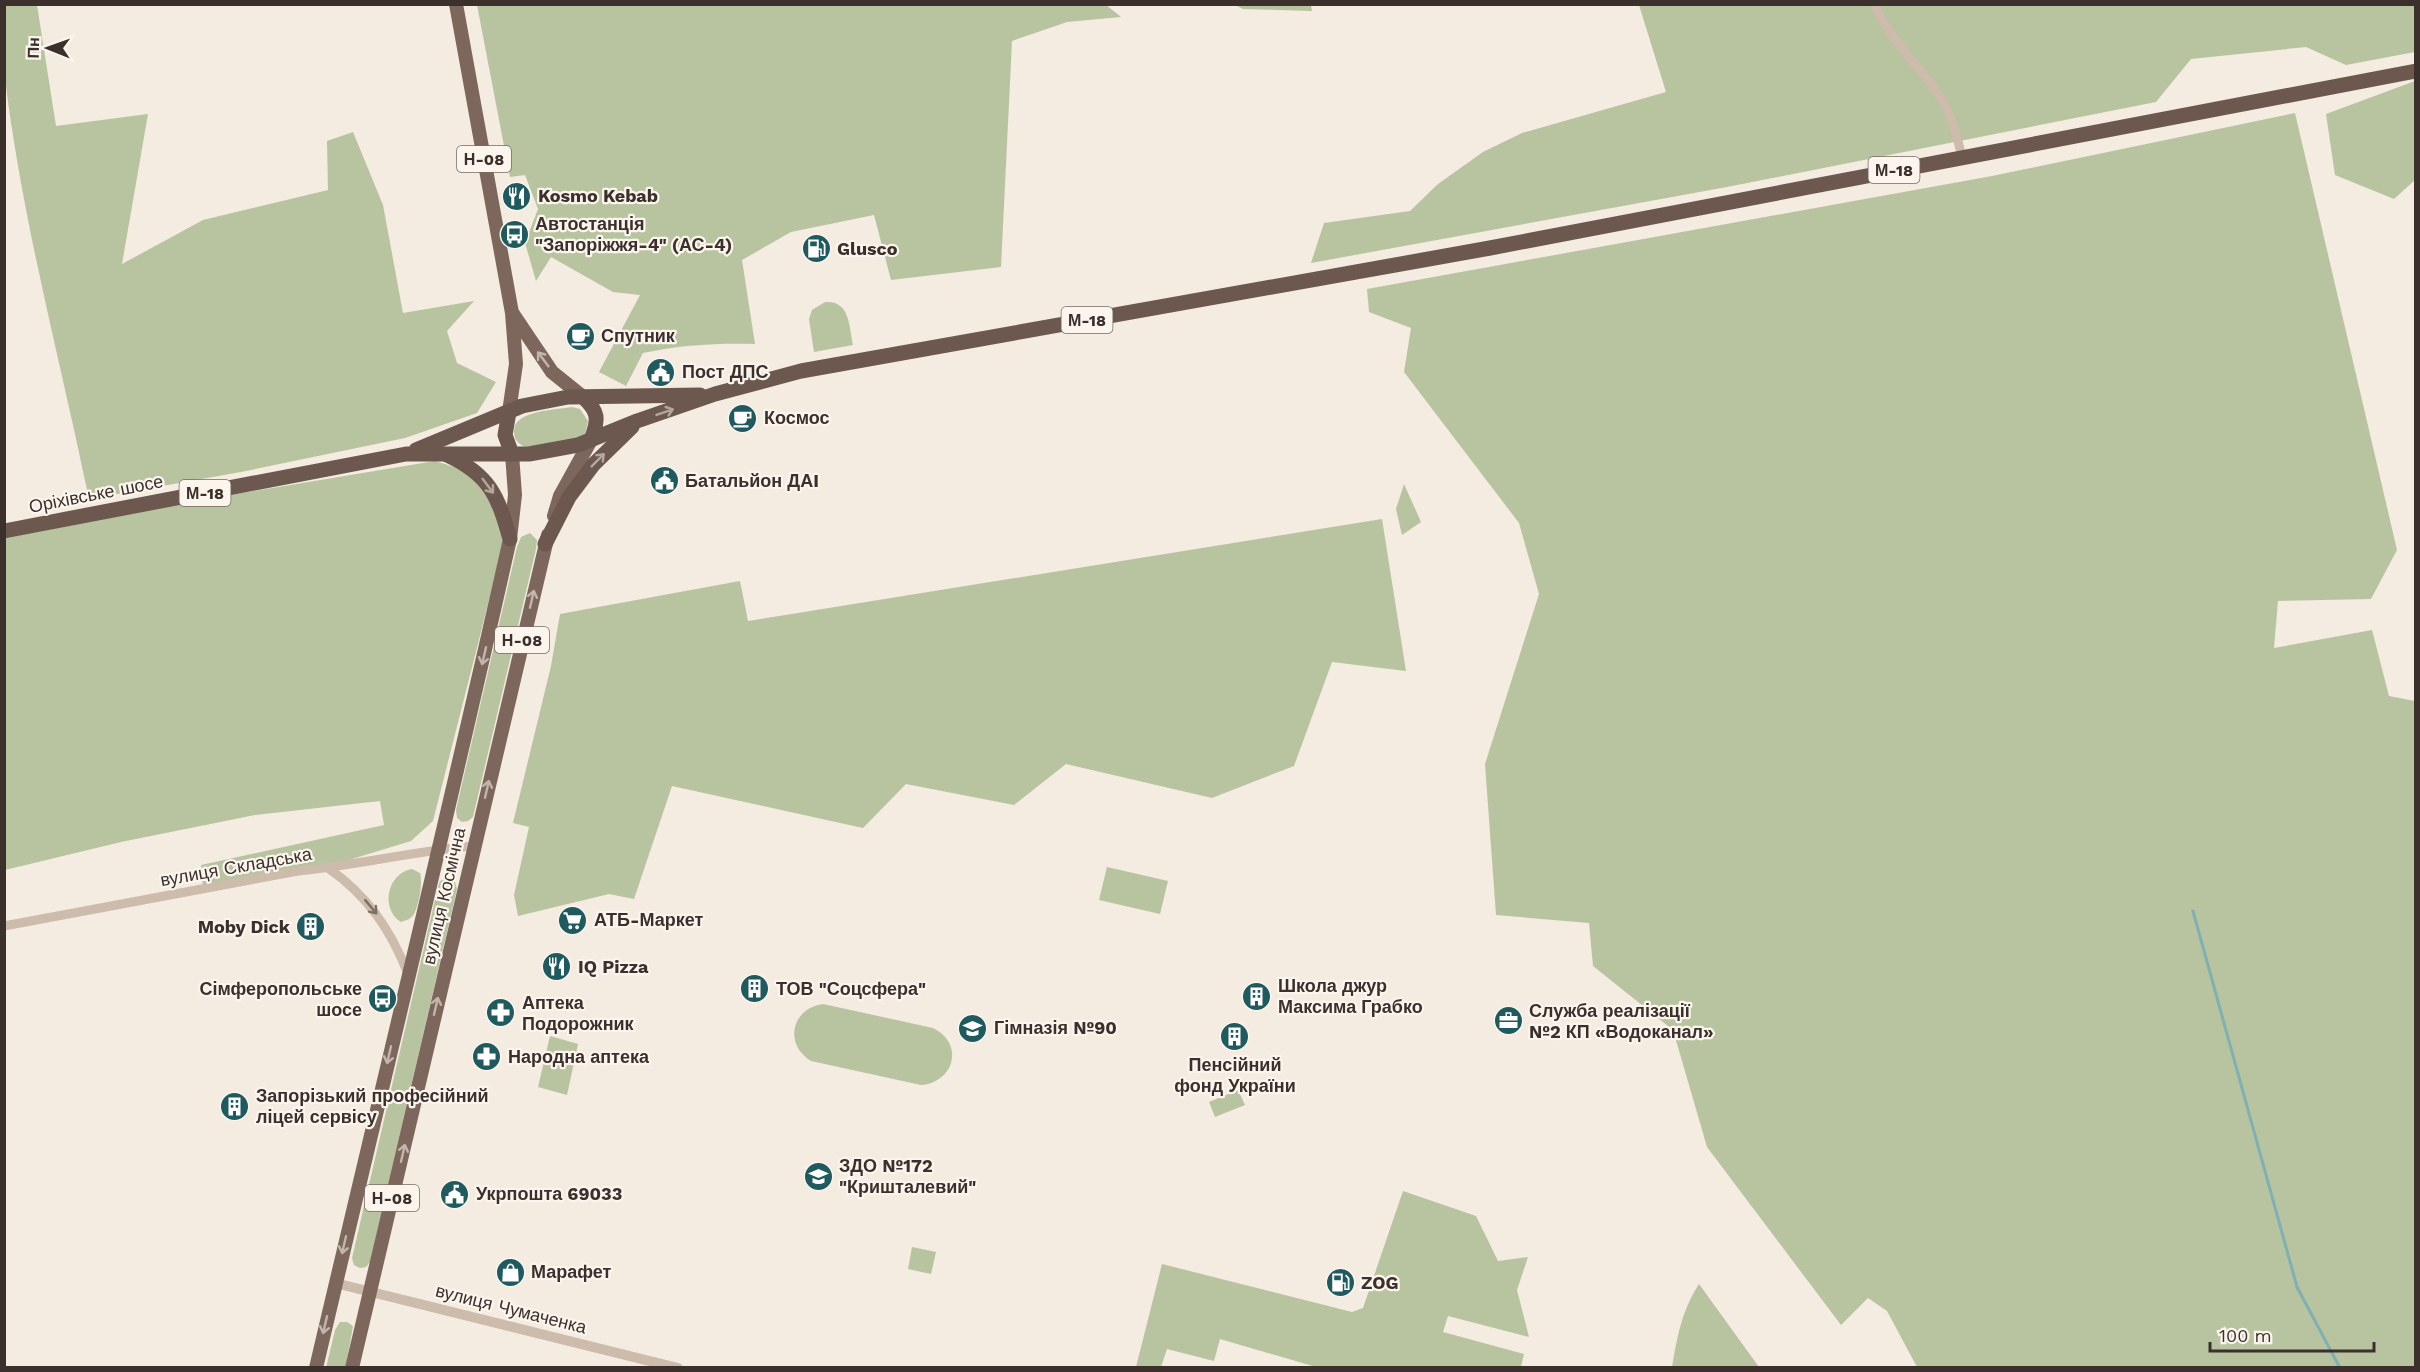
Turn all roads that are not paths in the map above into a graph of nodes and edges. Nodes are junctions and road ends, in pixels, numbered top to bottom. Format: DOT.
graph roads {
  1 [pos="456,4"];
  2 [pos="1874,4"];
  3 [pos="2415,71"];
  4 [pos="1962,157"];
  5 [pos="512,313"];
  6 [pos="715,394"];
  7 [pos="583,397"];
  8 [pos="509,412"];
  9 [pos="637,422"];
  10 [pos="591,440"];
  11 [pos="441,453"];
  12 [pos="406,454"];
  13 [pos="512,454"];
  14 [pos="4,531"];
  15 [pos="510,539"];
  16 [pos="545,544"];
  17 [pos="474,846"];
  18 [pos="440,849"];
  19 [pos="328,868"];
  20 [pos="4,926"];
  21 [pos="408,975"];
  22 [pos="335,1283"];
  23 [pos="370,1292"];
  24 [pos="316,1368"];
  25 [pos="352,1368"];
  26 [pos="678,1368"];
  1 -- 5 [label="main road, Н-08"];
  2 -- 4 [label="street"];
  3 -- 4 [label="highway, М-18"];
  4 -- 6 [label="highway, М-18"];
  7 -- 5 [label="main road, Н-08, one-way"];
  5 -- 8 [label="main road, Н-08"];
  6 -- 7 [label="highway, М-18"];
  9 -- 6 [label="highway, М-18, one-way"];
  7 -- 8 [label="highway, М-18"];
  7 -- 10 [label="highway, Н-08"];
  8 -- 12 [label="highway, М-18"];
  8 -- 13 [label="highway, Н-08"];
  9 -- 10 [label="highway, М-18"];
  16 -- 9 [label="highway, one-way"];
  10 -- 13 [label="highway, М-18"];
  10 -- 16 [label="main road, вулиця Космічна / Н-08"];
  11 -- 12 [label="highway, М-18"];
  11 -- 13 [label="highway, М-18"];
  11 -- 15 [label="highway, one-way"];
  12 -- 14 [label="highway, Оріхівське шосе / М-18"];
  13 -- 15 [label="main road, вулиця Космічна / Н-08"];
  15 -- 18 [label="main road, вулиця Космічна / Н-08, one-way"];
  17 -- 16 [label="main road, вулиця Космічна / Н-08, one-way"];
  17 -- 18 [label="street, вулиця Складська"];
  23 -- 17 [label="main road, вулиця Космічна / Н-08, one-way"];
  18 -- 19 [label="street, вулиця Складська"];
  18 -- 21 [label="main road, вулиця Космічна / Н-08"];
  19 -- 20 [label="street, вулиця Складська"];
  19 -- 21 [label="street, one-way"];
  21 -- 22 [label="main road, вулиця Космічна / Н-08, one-way"];
  22 -- 23 [label="street, вулиця Чумаченка"];
  22 -- 24 [label="main road, вулиця Космічна / Н-08, one-way"];
  23 -- 25 [label="main road, вулиця Космічна / Н-08"];
  23 -- 26 [label="street, вулиця Чумаченка"];
}
